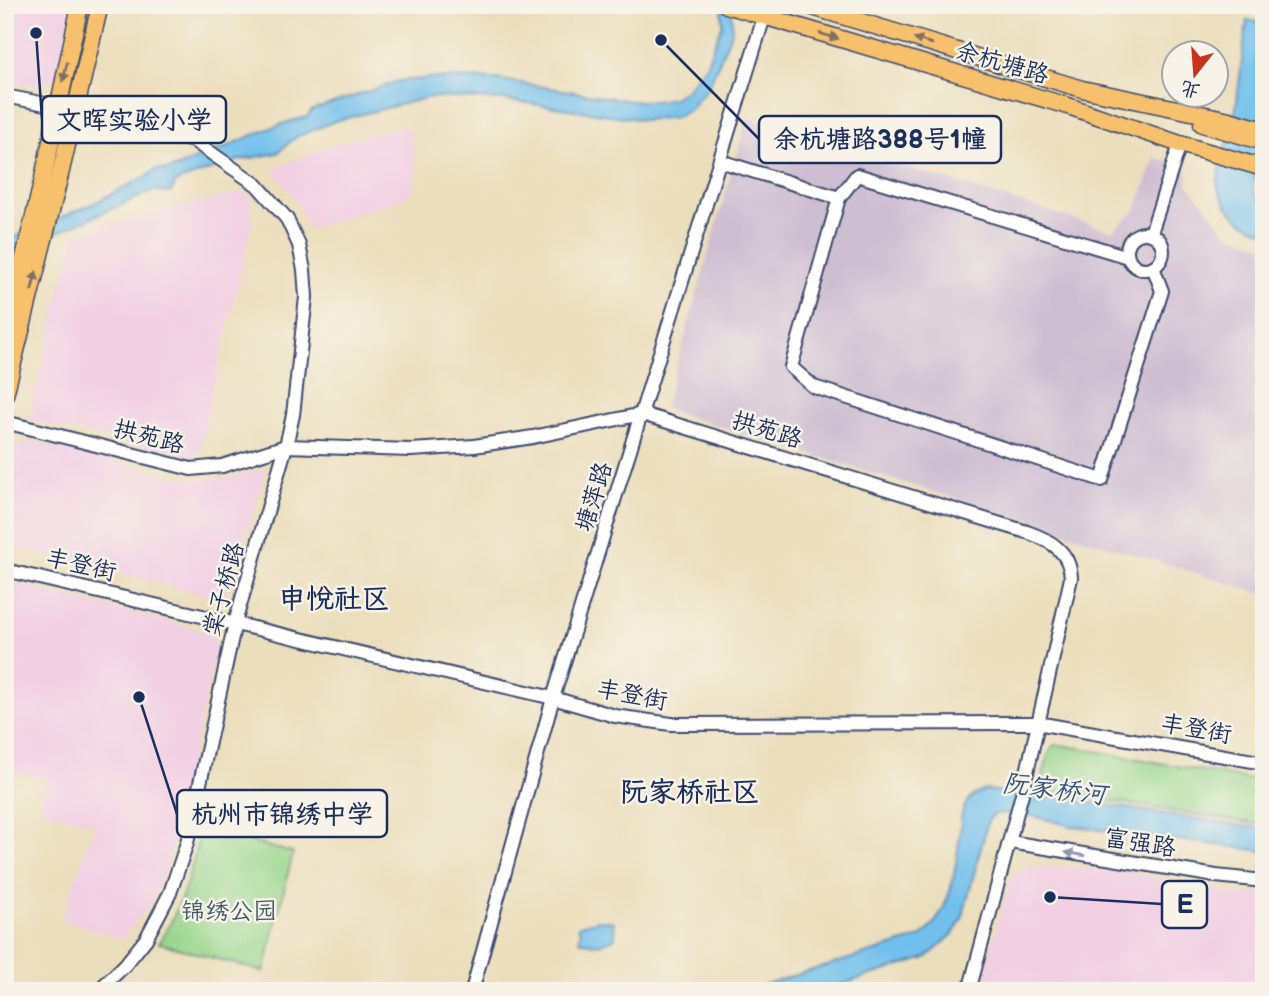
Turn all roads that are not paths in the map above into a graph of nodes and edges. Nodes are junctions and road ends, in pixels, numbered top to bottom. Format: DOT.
graph roads {
  1 [pos="80,5"];
  2 [pos="100,5"];
  3 [pos="806,5"];
  4 [pos="732,7"];
  5 [pos="764,17"];
  6 [pos="5,96"];
  7 [pos="57,106"];
  8 [pos="1068,106"];
  9 [pos="76,110"];
  10 [pos="1264,130"];
  11 [pos="1219,136"];
  12 [pos="1264,142"];
  13 [pos="1180,145"];
  14 [pos="1264,157"];
  15 [pos="720,161"];
  16 [pos="1264,168"];
  17 [pos="839,198"];
  18 [pos="1152,233"];
  19 [pos="1128,257"];
  20 [pos="1153,267"];
  21 [pos="5,336"];
  22 [pos="5,395"];
  23 [pos="642,414"];
  24 [pos="5,422"];
  25 [pos="286,446"];
  26 [pos="5,570"];
  27 [pos="235,623"];
  28 [pos="553,698"];
  29 [pos="1037,723"];
  30 [pos="1264,763"];
  31 [pos="1010,842"];
  32 [pos="1264,881"];
  33 [pos="98,991"];
  34 [pos="472,991"];
  35 [pos="969,991"];
  1 -- 7 [label="main road, one-way"];
  2 -- 9 [label="main road"];
  11 -- 3 [label="main road, 余杭塘路, one-way"];
  4 -- 5 [label="main road, 余杭塘路"];
  5 -- 8 [label="main road, 余杭塘路, one-way"];
  5 -- 15 [label="street, 塘萍路"];
  6 -- 7 [label="street"];
  7 -- 9 [label="street"];
  7 -- 21 [label="main road"];
  8 -- 11 [label="main road"];
  8 -- 13 [label="main road, 余杭塘路"];
  22 -- 9 [label="main road, one-way"];
  9 -- 25 [label="street, 棠子桥路"];
  10 -- 11 [label="main road, 余杭塘路"];
  11 -- 12 [label="main road"];
  11 -- 13 [label="main road, 余杭塘路"];
  11 -- 14 [label="main road"];
  11 -- 16 [label="main road, 余杭塘路"];
  13 -- 18 [label="street"];
  15 -- 17 [label="street"];
  15 -- 23 [label="street, 塘萍路"];
  17 -- 19 [label="street"];
  17 -- 20 [label="street"];
  18 -- 19 [label="street"];
  18 -- 20 [label="street"];
  19 -- 20 [label="street"];
  23 -- 25 [label="street, 拱苑路"];
  23 -- 28 [label="street, 塘萍路"];
  23 -- 29 [label="street, 拱苑路"];
  24 -- 25 [label="street, 拱苑路"];
  25 -- 27 [label="street, 棠子桥路"];
  26 -- 27 [label="street, 丰登街"];
  27 -- 28 [label="street, 丰登街"];
  27 -- 33 [label="street, 棠子桥路"];
  28 -- 29 [label="street, 丰登街"];
  28 -- 34 [label="street, 塘萍路"];
  29 -- 30 [label="street, 丰登街"];
  29 -- 31 [label="street, 拱苑路"];
  32 -- 31 [label="street, 富强路, one-way"];
  31 -- 35 [label="street, 拱苑路"];
}
